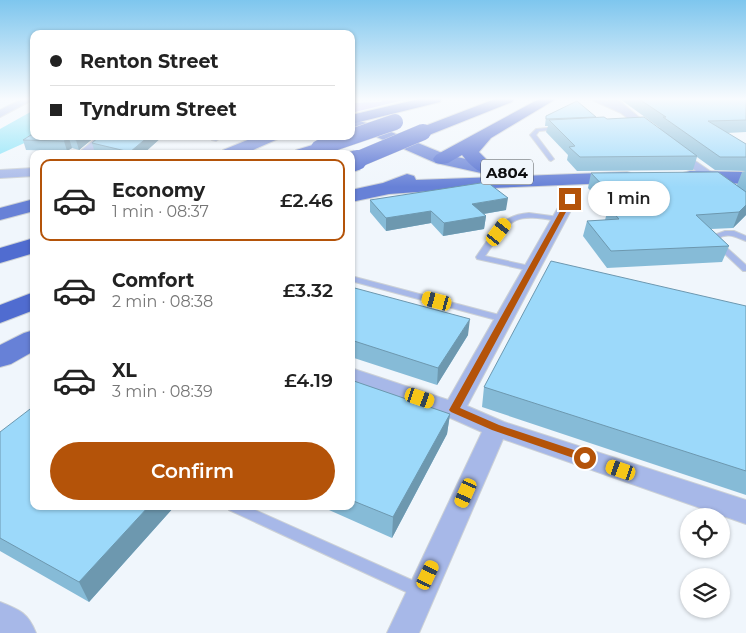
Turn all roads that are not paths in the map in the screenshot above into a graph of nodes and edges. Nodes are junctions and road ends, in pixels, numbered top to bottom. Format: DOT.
graph roads {
  1 [pos="369,129"];
  2 [pos="376,129"];
  3 [pos="432,129"];
  4 [pos="496,129"];
  5 [pos="558,129"];
  6 [pos="643,129"];
  7 [pos="485,135"];
  8 [pos="355,136"];
  9 [pos="355,137"];
  10 [pos="101,140"];
  11 [pos="265,140"];
  12 [pos="342,140"];
  13 [pos="88,150"];
  14 [pos="239,150"];
  15 [pos="313,150"];
  16 [pos="551,159"];
  17 [pos="355,160"];
  18 [pos="433,161"];
  19 [pos="30,172"];
  20 [pos="0,174"];
  21 [pos="487,175"];
  22 [pos="668,177"];
  23 [pos="712,177"];
  24 [pos="648,178"];
  25 [pos="746,178"];
  26 [pos="389,188"];
  27 [pos="355,189"];
  28 [pos="355,195"];
  29 [pos="570,199"];
  30 [pos="746,202"];
  31 [pos="30,206"];
  32 [pos="0,214"];
  33 [pos="559,219"];
  34 [pos="746,239"];
  35 [pos="30,246"];
  36 [pos="0,256"];
  37 [pos="531,269"];
  38 [pos="746,269"];
  39 [pos="355,279"];
  40 [pos="30,299"];
  41 [pos="30,300"];
  42 [pos="0,308"];
  43 [pos="0,315"];
  44 [pos="504,319"];
  45 [pos="30,341"];
  46 [pos="0,357"];
  47 [pos="355,376"];
  48 [pos="454,410"];
  49 [pos="496,428"];
  50 [pos="243,510"];
  51 [pos="746,512"];
  52 [pos="421,592"];
  53 [pos="0,622"];
  54 [pos="16,633"];
  55 [pos="403,633"];
  1 -- 18 [label="main road"];
  2 -- 8 [label="highway, bridge"];
  3 -- 17 [label="highway, bridge"];
  4 -- 7 [label="highway"];
  5 -- 16 [label="lane"];
  6 -- 23 [label="street"];
  7 -- 18 [label="highway"];
  7 -- 21 [label="highway"];
  9 -- 18 [label="main road"];
  10 -- 13 [label="street"];
  11 -- 14 [label="main road"];
  12 -- 15 [label="highway, bridge"];
  18 -- 21 [label="main road"];
  18 -- 26 [label="main road, A804"];
  18 -- 27 [label="main road"];
  19 -- 20 [label="street"];
  21 -- 24 [label="main road, A804"];
  21 -- 26 [label="main road, A804"];
  22 -- 23 [label="main road"];
  23 -- 25 [label="main road"];
  23 -- 30 [label="street"];
  26 -- 28 [label="main road, A804"];
  29 -- 33 [label="street"];
  31 -- 32 [label="main road"];
  33 -- 37 [label="street"];
  33 -- 37 [label="lane"];
  34 -- 38 [label="lane"];
  35 -- 36 [label="highway"];
  37 -- 44 [label="street"];
  39 -- 44 [label="lane"];
  40 -- 42 [label="lane"];
  41 -- 43 [label="highway"];
  44 -- 48 [label="street"];
  45 -- 46 [label="main road"];
  47 -- 48 [label="street"];
  48 -- 49 [label="street"];
  49 -- 51 [label="street"];
  49 -- 52 [label="street"];
  50 -- 52 [label="lane"];
  52 -- 55 [label="street"];
  53 -- 54 [label="street"];
}
